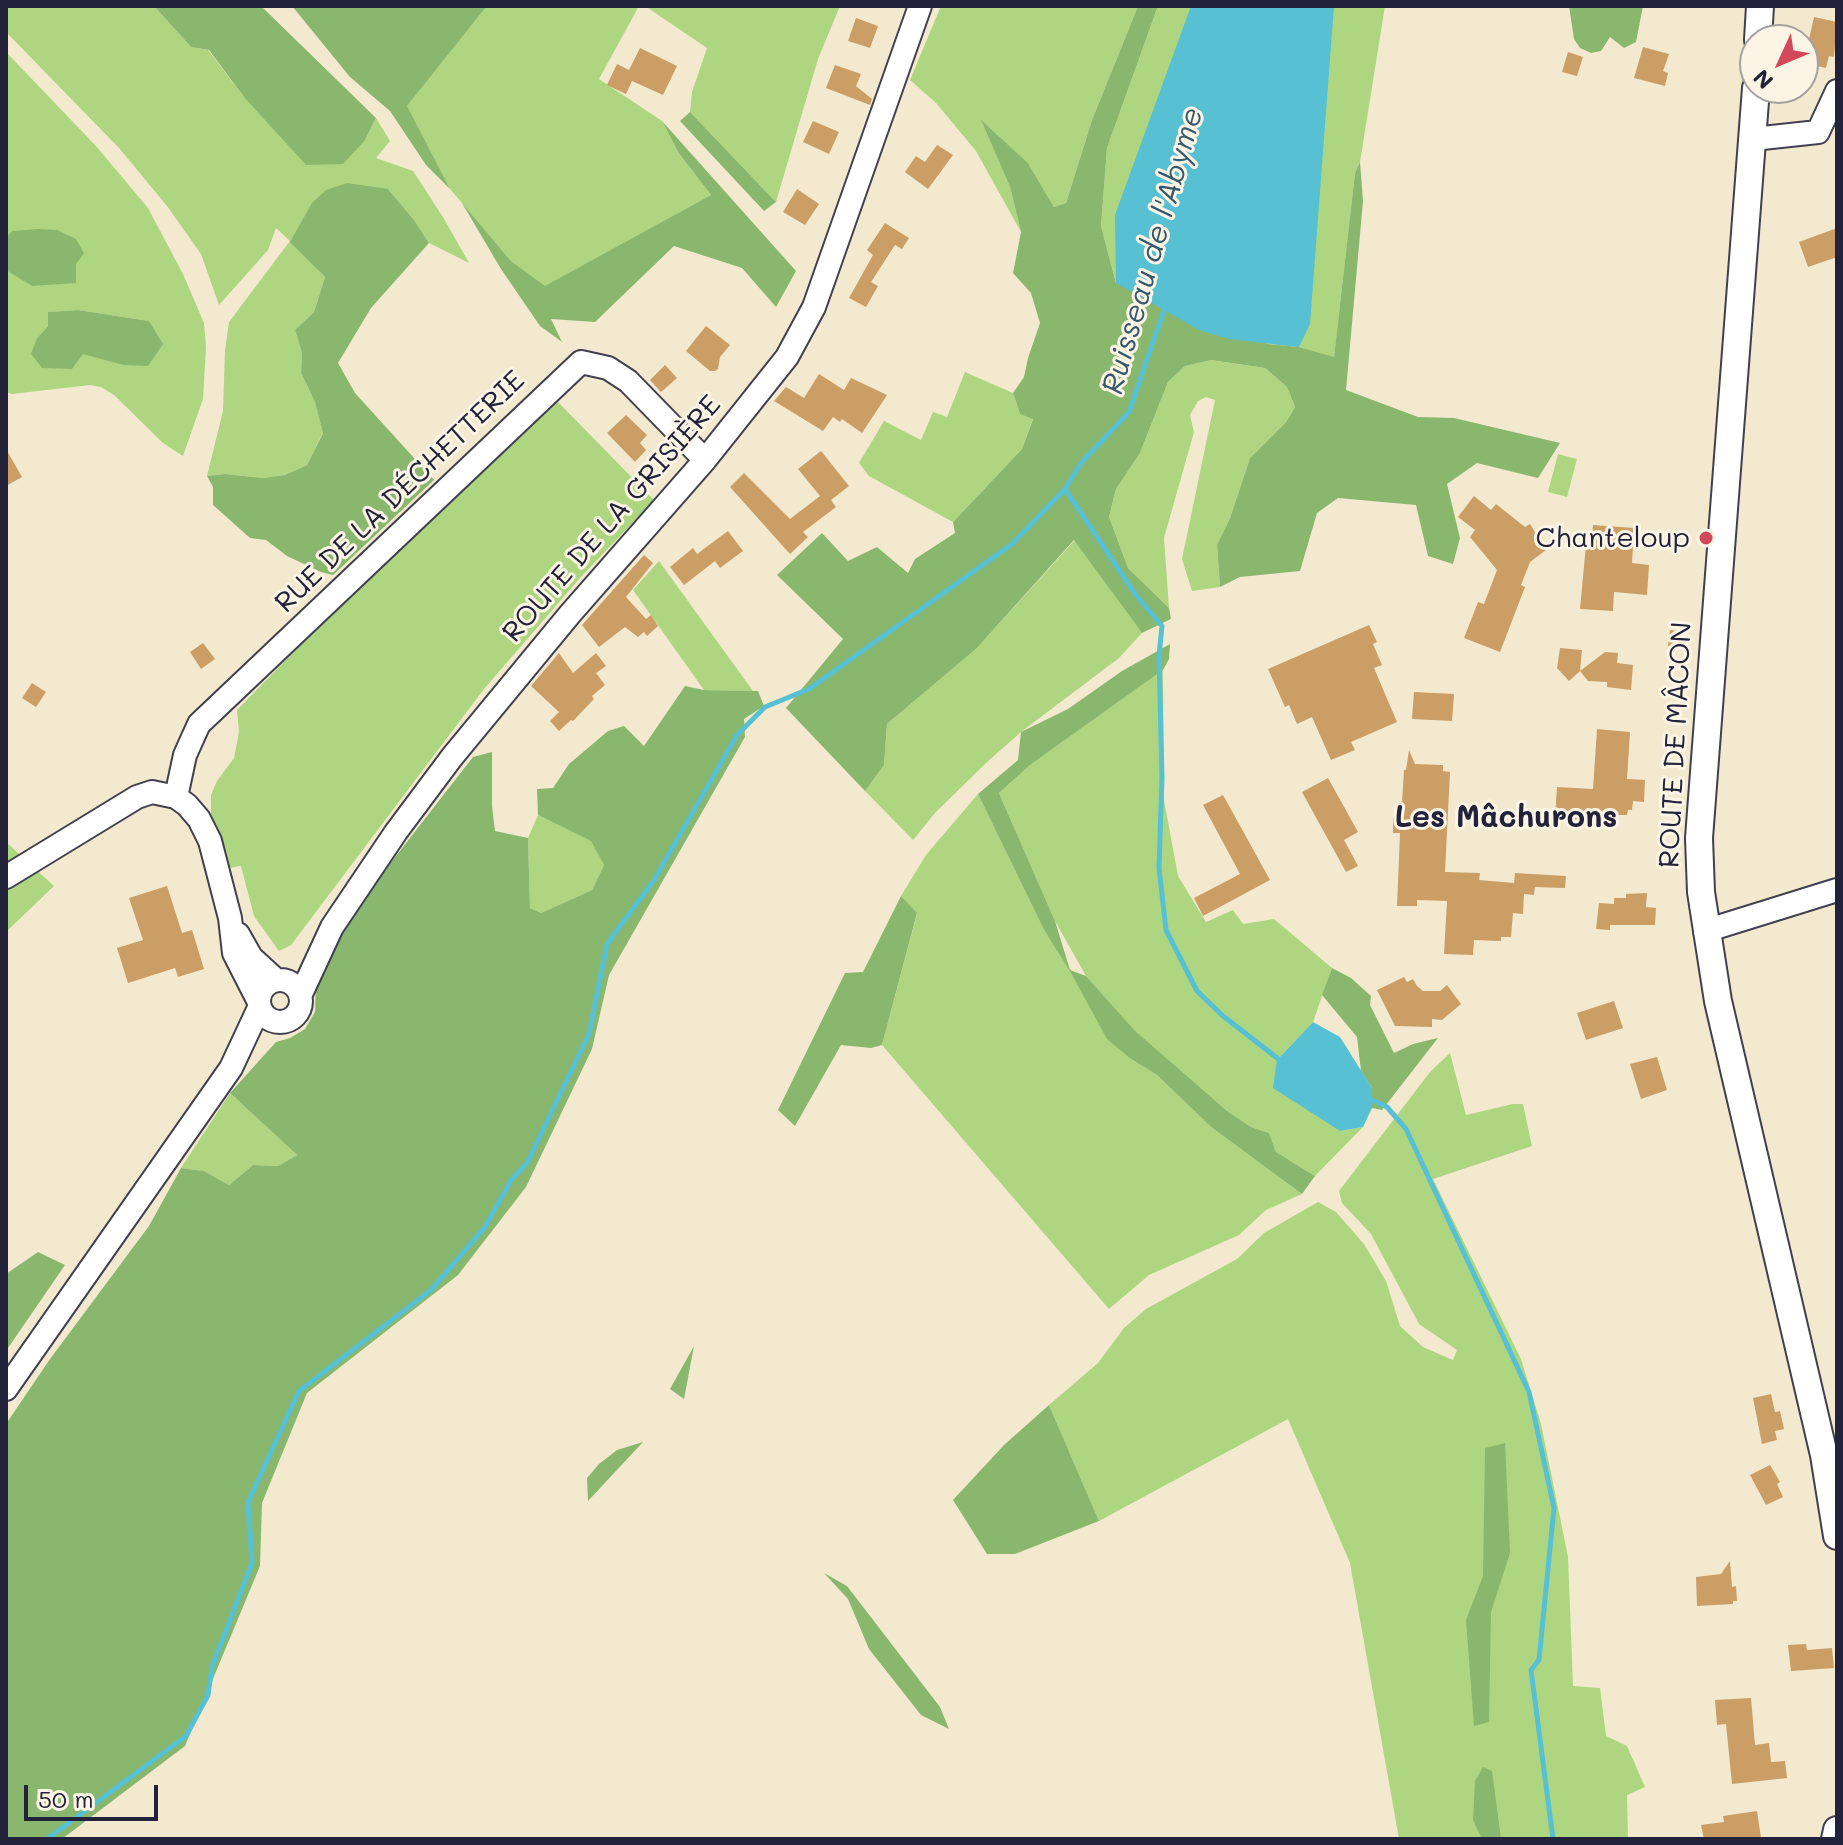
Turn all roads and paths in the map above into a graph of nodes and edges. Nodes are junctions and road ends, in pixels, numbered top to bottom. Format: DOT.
graph roads {
  1 [pos="920,6"];
  2 [pos="1837,91"];
  3 [pos="1755,104"];
  4 [pos="1753,139"];
  5 [pos="705,460"];
  6 [pos="176,797"];
  7 [pos="6,877"];
  8 [pos="1837,890"];
  9 [pos="230,918"];
  10 [pos="332,927"];
  11 [pos="1705,931"];
  12 [pos="277,979"];
  13 [pos="301,994"];
  14 [pos="259,1004"];
  15 [pos="280,1022"];
  16 [pos="231,1068"];
  17 [pos="6,1389"];
  18 [pos="1837,1536"];
  19 [pos="1837,1830"];
  20 [pos="1835,1839"];
  1 -- 5 [label="street, ROUTE DE LA GRISIÈRE"];
  2 -- 4 [label="street"];
  3 -- 4 [label="street, ROUTE DE MÂCON"];
  4 -- 11 [label="street, ROUTE DE MÂCON"];
  5 -- 6 [label="street, RUE DE LA DÉCHETTERIE"];
  5 -- 10 [label="street, ROUTE DE LA GRISIÈRE"];
  6 -- 7 [label="street"];
  6 -- 9 [label="street"];
  8 -- 11 [label="street"];
  9 -- 12 [label="street"];
  9 -- 14 [label="street"];
  10 -- 12 [label="street, ROUTE DE LA GRISIÈRE"];
  10 -- 13 [label="street, ROUTE DE LA GRISIÈRE"];
  11 -- 18 [label="street, ROUTE DE MÂCON"];
  12 -- 13 [label="street"];
  12 -- 14 [label="street, ROUTE DE LA GRISIÈRE"];
  13 -- 15 [label="street, ROUTE DE LA GRISIÈRE"];
  14 -- 15 [label="street"];
  14 -- 16 [label="street, ROUTE DE LA GRISIÈRE"];
  15 -- 16 [label="street, ROUTE DE LA GRISIÈRE"];
  16 -- 17 [label="street, ROUTE DE LA GRISIÈRE"];
  19 -- 20 [label="street"];
}
